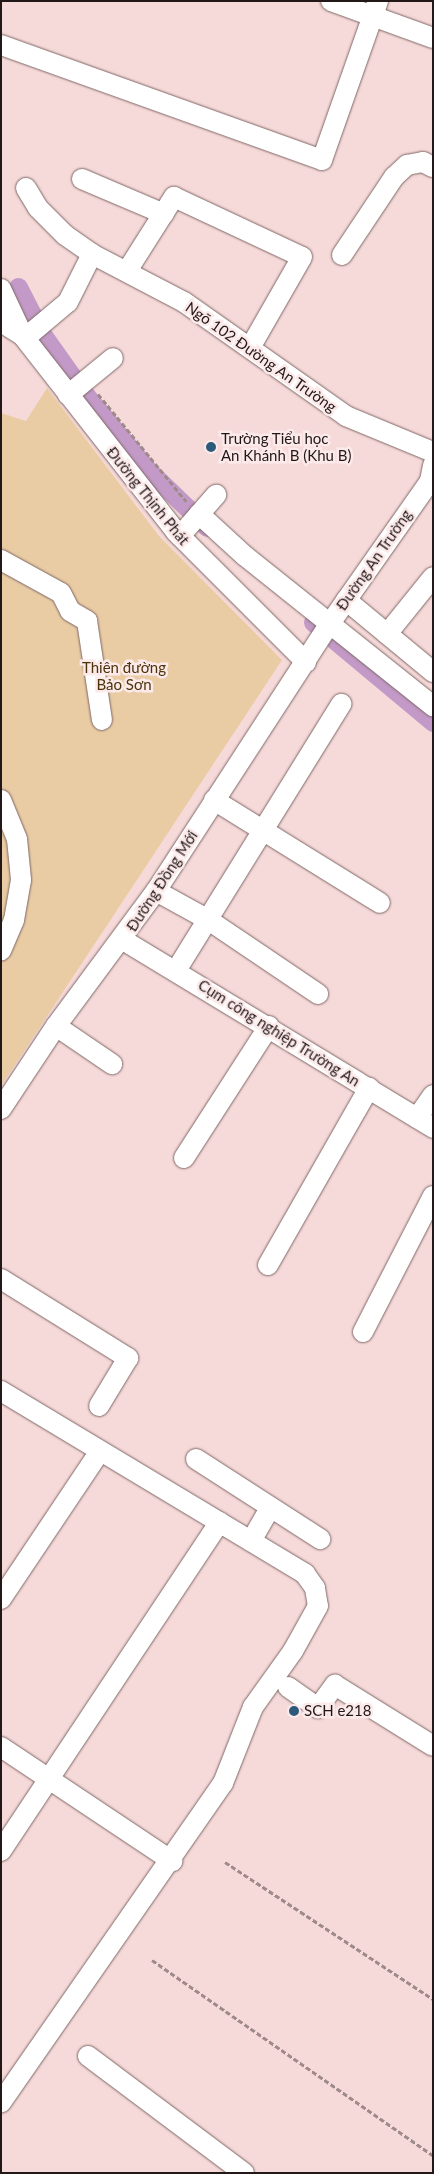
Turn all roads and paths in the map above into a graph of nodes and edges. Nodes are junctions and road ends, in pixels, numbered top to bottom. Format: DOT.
graph roads {
  1 [pos="331,1"];
  2 [pos="376,9"];
  3 [pos="433,38"];
  4 [pos="1,45"];
  5 [pos="433,166"];
  6 [pos="82,179"];
  7 [pos="26,188"];
  8 [pos="164,214"];
  9 [pos="92,254"];
  10 [pos="342,255"];
  11 [pos="127,271"];
  12 [pos="1,288"];
  13 [pos="1,322"];
  14 [pos="32,331"];
  15 [pos="251,346"];
  16 [pos="113,358"];
  17 [pos="78,387"];
  18 [pos="433,452"];
  19 [pos="432,476"];
  20 [pos="216,495"];
  21 [pos="199,515"];
  22 [pos="180,536"];
  23 [pos="1,560"];
  24 [pos="433,577"];
  25 [pos="346,600"];
  26 [pos="329,625"];
  27 [pos="387,634"];
  28 [pos="310,655"];
  29 [pos="433,672"];
  30 [pos="341,704"];
  31 [pos="433,706"];
  32 [pos="102,720"];
  33 [pos="1,800"];
  34 [pos="214,800"];
  35 [pos="262,828"];
  36 [pos="156,892"];
  37 [pos="380,903"];
  38 [pos="207,920"];
  39 [pos="124,940"];
  40 [pos="1,950"];
  41 [pos="177,969"];
  42 [pos="318,994"];
  43 [pos="56,1026"];
  44 [pos="269,1026"];
  45 [pos="112,1064"];
  46 [pos="369,1088"];
  47 [pos="433,1095"];
  48 [pos="1,1109"];
  49 [pos="425,1123"];
  50 [pos="184,1158"];
  51 [pos="433,1196"];
  52 [pos="268,1265"];
  53 [pos="1,1278"];
  54 [pos="363,1332"];
  55 [pos="1,1391"];
  56 [pos="99,1406"];
  57 [pos="100,1451"];
  58 [pos="196,1459"];
  59 [pos="271,1507"];
  60 [pos="220,1522"];
  61 [pos="320,1539"];
  62 [pos="251,1541"];
  63 [pos="1,1599"];
  64 [pos="288,1687"];
  65 [pos="433,1746"];
  66 [pos="1,1747"];
  67 [pos="49,1779"];
  68 [pos="1,1851"];
  69 [pos="172,1861"];
  70 [pos="225,1862"];
  71 [pos="152,1960"];
  72 [pos="433,1999"];
  73 [pos="88,2056"];
  74 [pos="1,2103"];
  75 [pos="433,2155"];
  76 [pos="244,2173"];
  1 -- 2 [label="street"];
  2 -- 3 [label="street"];
  2 -- 4 [label="street"];
  5 -- 10 [label="street"];
  6 -- 8 [label="street"];
  7 -- 9 [label="street"];
  8 -- 11 [label="street, Ngõ 102 Đường An Trường"];
  8 -- 15 [label="street, Ngõ 102 Đường An Trường"];
  9 -- 11 [label="street, Ngõ 102 Đường An Trường"];
  9 -- 14 [label="street"];
  11 -- 15 [label="street, Ngõ 102 Đường An Trường"];
  12 -- 14 [label="street"];
  13 -- 14 [label="street, Đường Thịnh Phát"];
  14 -- 17 [label="street, Đường Thịnh Phát"];
  15 -- 18 [label="street, Ngõ 102 Đường An Trường"];
  16 -- 17 [label="street"];
  17 -- 21 [label="path"];
  17 -- 22 [label="street, Đường Thịnh Phát"];
  19 -- 25 [label="street, Đường An Trường"];
  20 -- 21 [label="street"];
  21 -- 22 [label="street"];
  21 -- 26 [label="street"];
  22 -- 28 [label="street, Đường Thịnh Phát"];
  23 -- 32 [label="street"];
  24 -- 27 [label="street"];
  25 -- 26 [label="street, Đường An Trường"];
  25 -- 27 [label="street"];
  26 -- 28 [label="street, Đường An Trường"];
  26 -- 31 [label="street"];
  27 -- 29 [label="street"];
  28 -- 34 [label="street, Đường Đồng Mới"];
  30 -- 35 [label="street"];
  33 -- 40 [label="street"];
  34 -- 35 [label="street"];
  34 -- 36 [label="street, Đường Đồng Mới"];
  35 -- 37 [label="street"];
  35 -- 38 [label="street"];
  36 -- 38 [label="street"];
  36 -- 39 [label="street, Đường Đồng Mới"];
  38 -- 41 [label="street"];
  38 -- 42 [label="street"];
  39 -- 41 [label="street, Cụm công nghiệp Trường An"];
  39 -- 43 [label="street, Đường Đồng Mới"];
  41 -- 44 [label="street, Cụm công nghiệp Trường An"];
  43 -- 45 [label="street"];
  43 -- 48 [label="street, Đường Đồng Mới"];
  44 -- 46 [label="street, Cụm công nghiệp Trường An"];
  44 -- 50 [label="street"];
  46 -- 49 [label="street, Cụm công nghiệp Trường An"];
  46 -- 52 [label="street"];
  47 -- 49 [label="street"];
  51 -- 54 [label="street"];
  53 -- 56 [label="street"];
  55 -- 57 [label="street"];
  57 -- 60 [label="street"];
  57 -- 63 [label="street"];
  58 -- 59 [label="street"];
  59 -- 61 [label="street"];
  59 -- 62 [label="street"];
  60 -- 62 [label="street"];
  60 -- 67 [label="street"];
  62 -- 69 [label="street"];
  64 -- 65 [label="street"];
  66 -- 67 [label="street"];
  67 -- 68 [label="street"];
  67 -- 69 [label="street"];
  69 -- 74 [label="street"];
  70 -- 72 [label="path"];
  71 -- 75 [label="path"];
  73 -- 76 [label="street"];
}
